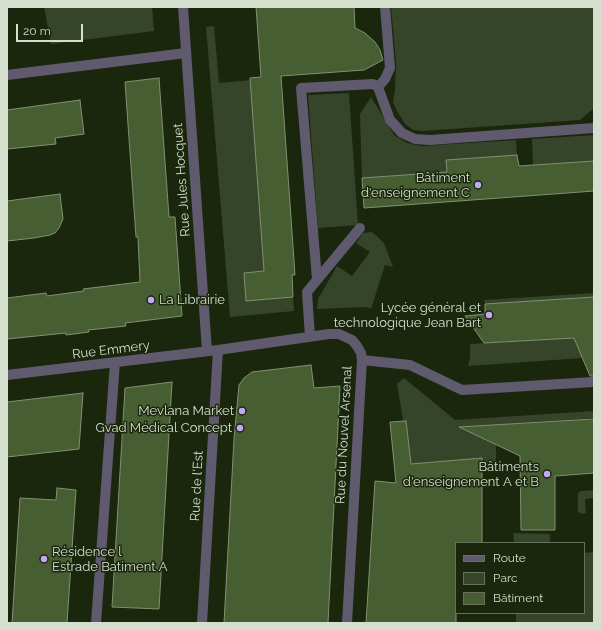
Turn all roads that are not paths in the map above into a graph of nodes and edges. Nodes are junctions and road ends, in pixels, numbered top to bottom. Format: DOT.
graph roads {
  1 [pos="183,7"];
  2 [pos="385,7"];
  3 [pos="186,53"];
  4 [pos="7,75"];
  5 [pos="378,87"];
  6 [pos="594,128"];
  7 [pos="360,228"];
  8 [pos="317,279"];
  9 [pos="310,336"];
  10 [pos="218,350"];
  11 [pos="207,351"];
  12 [pos="362,360"];
  13 [pos="115,362"];
  14 [pos="7,375"];
  15 [pos="593,382"];
  16 [pos="96,623"];
  17 [pos="202,623"];
  18 [pos="347,623"];
  1 -- 3 [label="street, Rue Jules Hocquet"];
  2 -- 5 [label="street"];
  3 -- 4 [label="street"];
  3 -- 11 [label="street, Rue Jules Hocquet"];
  5 -- 6 [label="street"];
  5 -- 8 [label="street"];
  7 -- 8 [label="street"];
  8 -- 9 [label="street"];
  9 -- 10 [label="street, Rue du Nouvel Arsenal"];
  9 -- 12 [label="street, Rue du Nouvel Arsenal"];
  10 -- 11 [label="street, Rue Emmery"];
  10 -- 17 [label="street, Rue de l'Est"];
  11 -- 13 [label="street, Rue Emmery"];
  12 -- 15 [label="street"];
  12 -- 18 [label="street, Rue du Nouvel Arsenal"];
  13 -- 14 [label="street, Rue Emmery"];
  13 -- 16 [label="street"];
}
